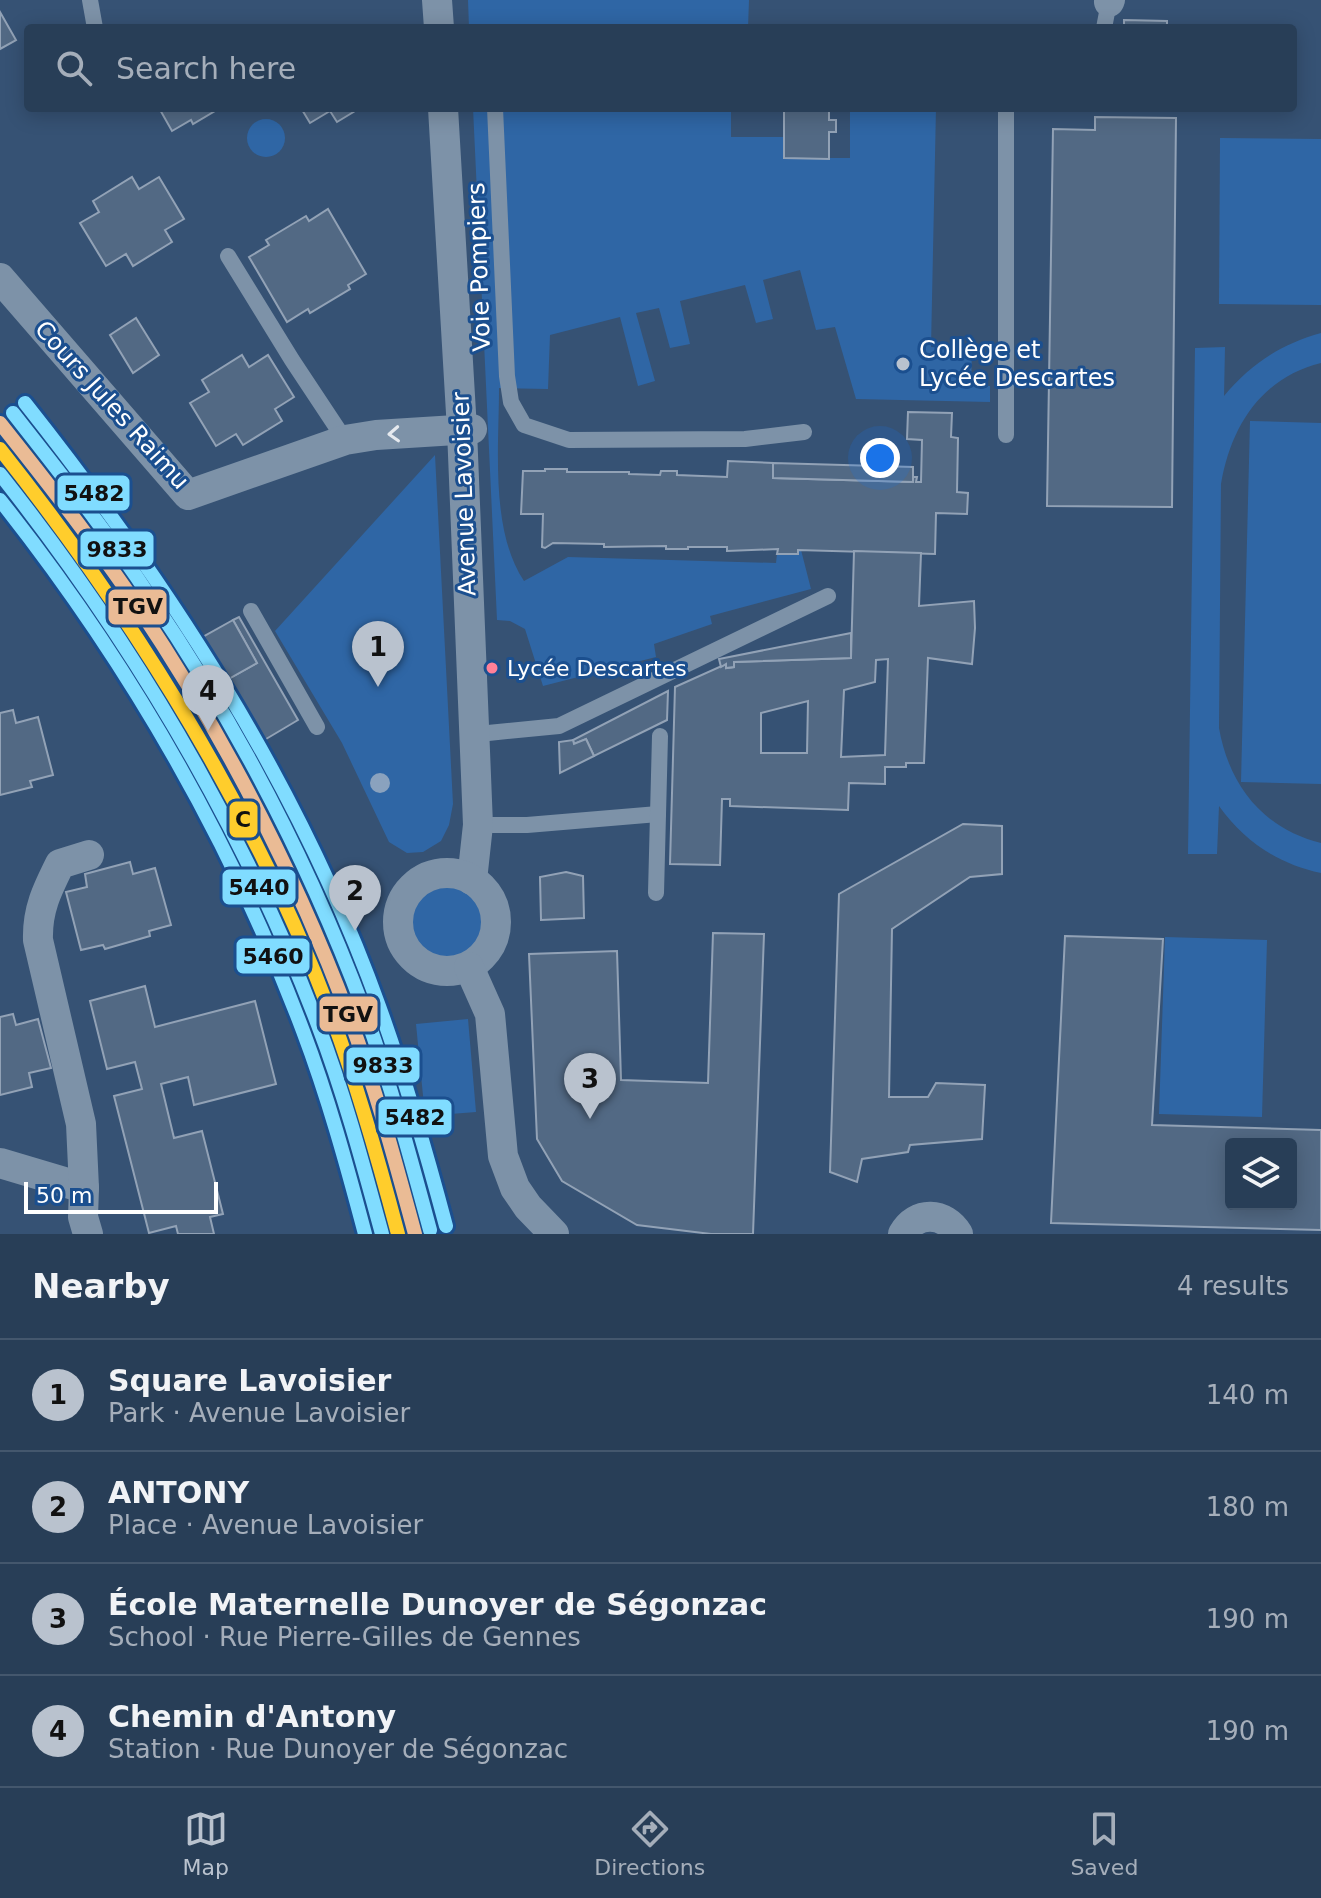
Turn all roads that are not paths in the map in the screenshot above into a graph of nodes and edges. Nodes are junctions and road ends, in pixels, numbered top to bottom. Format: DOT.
graph roads {
  1 [pos="90,0"];
  2 [pos="437,0"];
  3 [pos="94,24"];
  4 [pos="439,24"];
  5 [pos="443,112"];
  6 [pos="495,112"];
  7 [pos="1006,112"];
  8 [pos="228,256"];
  9 [pos="0,278"];
  10 [pos="467,430"];
  11 [pos="804,432"];
  12 [pos="1006,435"];
  13 [pos="345,440"];
  14 [pos="828,596"];
  15 [pos="251,611"];
  16 [pos="317,727"];
  17 [pos="488,733"];
  18 [pos="660,736"];
  19 [pos="658,814"];
  20 [pos="478,825"];
  21 [pos="89,855"];
  22 [pos="472,880"];
  23 [pos="656,893"];
  24 [pos="469,967"];
  25 [pos="0,1163"];
  26 [pos="84,1188"];
  27 [pos="88,1234"];
  28 [pos="554,1234"];
  29 [pos="903,1234"];
  30 [pos="958,1234"];
  1 -- 3 [label="lane"];
  2 -- 4 [label="street"];
  5 -- 10 [label="street, Avenue Lavoisier"];
  6 -- 11 [label="lane, Voie Pompiers"];
  7 -- 12 [label="lane"];
  8 -- 13 [label="lane"];
  9 -- 13 [label="street, Cours Jules Raimu"];
  10 -- 13 [label="street, Cours Jules Raimu, one-way"];
  10 -- 20 [label="street, Avenue Lavoisier"];
  14 -- 17 [label="lane"];
  15 -- 16 [label="lane"];
  18 -- 19 [label="lane"];
  19 -- 20 [label="lane"];
  19 -- 23 [label="lane"];
  20 -- 22 [label="street, Avenue Lavoisier"];
  21 -- 26 [label="street"];
  22 -- 24 [label="street"];
  22 -- 24 [label="street"];
  24 -- 28 [label="street"];
  25 -- 26 [label="street"];
  26 -- 27 [label="street"];
  29 -- 30 [label="street"];
}
